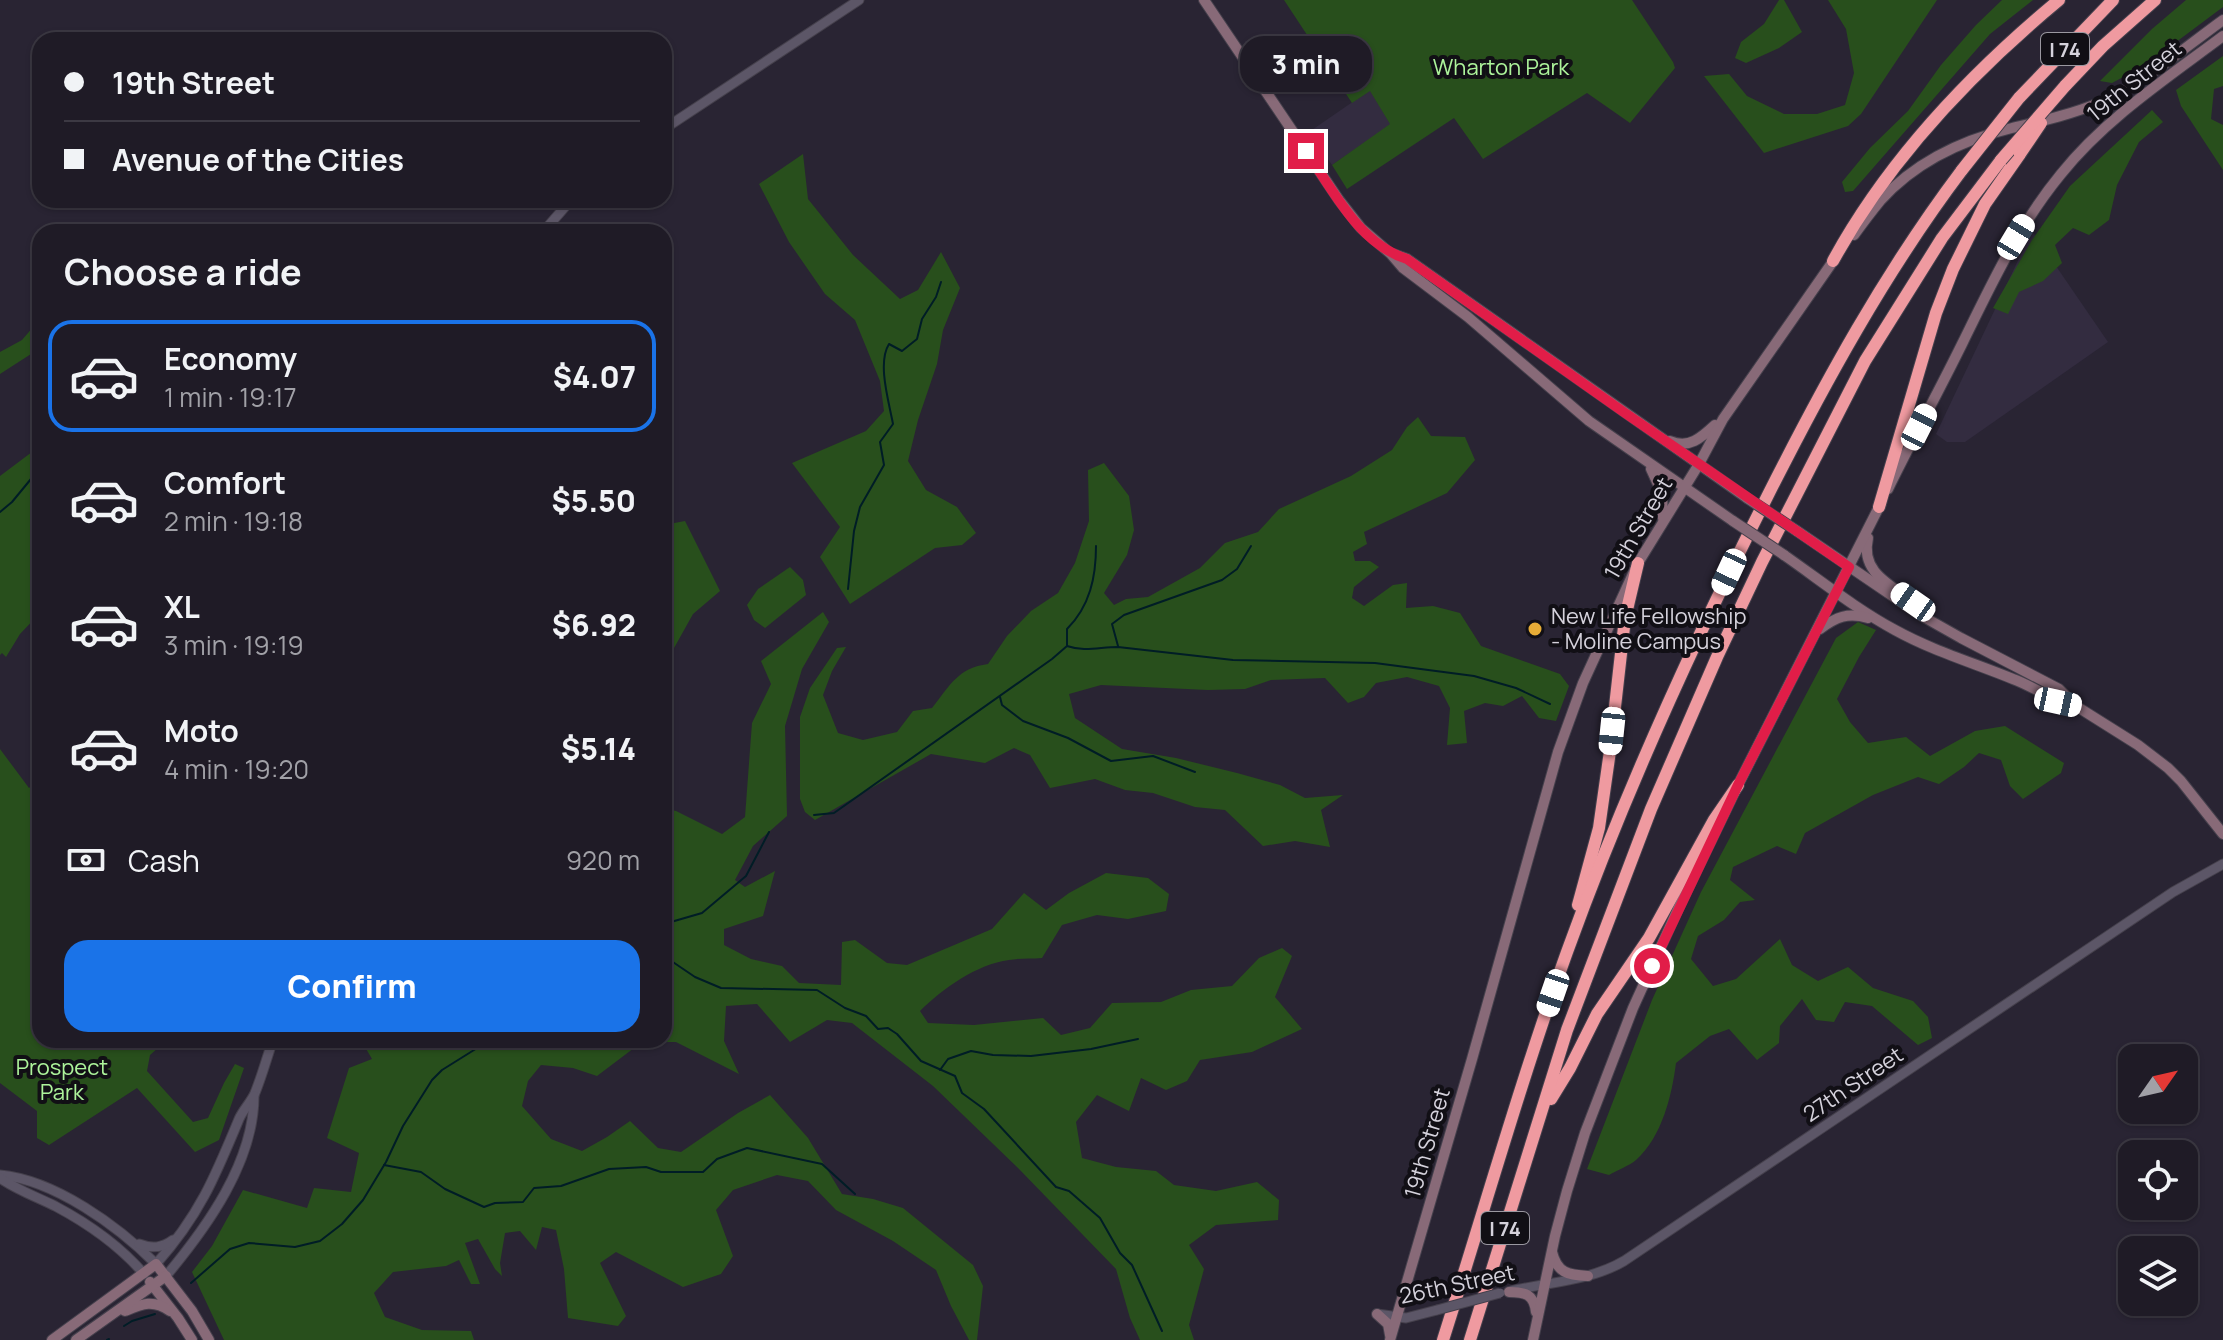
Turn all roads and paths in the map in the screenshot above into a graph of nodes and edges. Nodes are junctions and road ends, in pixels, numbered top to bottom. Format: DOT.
graph roads {
  1 [pos="859,0"];
  2 [pos="1204,0"];
  3 [pos="2059,0"];
  4 [pos="2113,0"];
  5 [pos="2155,0"];
  6 [pos="2223,20"];
  7 [pos="2223,36"];
  8 [pos="2065,86"];
  9 [pos="672,124"];
  10 [pos="564,208"];
  11 [pos="550,224"];
  12 [pos="1391,254"];
  13 [pos="1833,261"];
  14 [pos="1723,419"];
  15 [pos="1658,436"];
  16 [pos="1645,461"];
  17 [pos="1699,464"];
  18 [pos="1684,487"];
  19 [pos="1879,507"];
  20 [pos="1663,520"];
  21 [pos="1872,520"];
  22 [pos="1638,563"];
  23 [pos="1849,567"];
  24 [pos="1837,592"];
  25 [pos="1883,623"];
  26 [pos="1818,630"];
  27 [pos="1997,657"];
  28 [pos="2076,706"];
  29 [pos="1738,785"];
  30 [pos="2223,834"];
  31 [pos="2223,864"];
  32 [pos="1563,966"];
  33 [pos="270,1048"];
  34 [pos="254,1094"];
  35 [pos="1540,1116"];
  36 [pos="0,1176"];
  37 [pos="194,1216"];
  38 [pos="133,1241"];
  39 [pos="1552,1250"];
  40 [pos="156,1264"];
  41 [pos="144,1274"];
  42 [pos="166,1276"];
  43 [pos="1588,1276"];
  44 [pos="1544,1284"];
  45 [pos="153,1286"];
  46 [pos="1505,1292"];
  47 [pos="1377,1314"];
  48 [pos="1397,1317"];
  49 [pos="108,1318"];
  50 [pos="178,1318"];
  51 [pos="1537,1322"];
  52 [pos="52,1340"];
  53 [pos="76,1340"];
  54 [pos="192,1340"];
  55 [pos="209,1340"];
  56 [pos="1390,1340"];
  57 [pos="1443,1340"];
  58 [pos="1470,1340"];
  59 [pos="1533,1340"];
  1 -- 9 [label="street"];
  2 -- 12 [label="main road"];
  3 -- 13 [label="highway"];
  4 -- 32 [label="highway, I 74, bridge"];
  5 -- 8 [label="highway, I 74"];
  6 -- 13 [label="main road, 19th Street"];
  7 -- 19 [label="main road, 19th Street"];
  8 -- 19 [label="highway, bridge"];
  8 -- 35 [label="highway, I 74, bridge"];
  10 -- 11 [label="street"];
  12 -- 15 [label="main road"];
  12 -- 16 [label="main road"];
  13 -- 14 [label="main road, 19th Street"];
  14 -- 15 [label="main road"];
  14 -- 17 [label="main road, 19th Street"];
  15 -- 17 [label="main road"];
  16 -- 18 [label="main road"];
  16 -- 20 [label="main road"];
  17 -- 18 [label="main road, 19th Street"];
  17 -- 23 [label="main road, bridge"];
  18 -- 20 [label="main road, 19th Street"];
  18 -- 24 [label="main road, bridge"];
  19 -- 21 [label="main road, 19th Street"];
  20 -- 22 [label="main road, 19th Street"];
  21 -- 23 [label="main road, 19th Street"];
  21 -- 27 [label="main road"];
  22 -- 32 [label="highway"];
  22 -- 48 [label="main road, 19th Street"];
  23 -- 24 [label="main road, 19th Street"];
  23 -- 27 [label="main road"];
  24 -- 25 [label="main road"];
  24 -- 26 [label="main road, 19th Street"];
  25 -- 26 [label="main road"];
  25 -- 28 [label="main road"];
  26 -- 29 [label="main road, 19th Street"];
  27 -- 28 [label="main road"];
  28 -- 30 [label="main road"];
  29 -- 35 [label="highway"];
  29 -- 39 [label="main road, 19th Street"];
  31 -- 43 [label="street, 27th Street"];
  32 -- 57 [label="highway, I 74"];
  33 -- 34 [label="street"];
  34 -- 37 [label="street"];
  34 -- 42 [label="street"];
  35 -- 58 [label="highway, I 74"];
  36 -- 38 [label="street"];
  36 -- 41 [label="street"];
  37 -- 38 [label="street"];
  37 -- 40 [label="street"];
  38 -- 40 [label="street"];
  39 -- 43 [label="main road"];
  39 -- 44 [label="main road, 19th Street"];
  40 -- 41 [label="main road"];
  40 -- 42 [label="main road"];
  41 -- 45 [label="main road"];
  41 -- 52 [label="main road"];
  42 -- 45 [label="main road"];
  42 -- 55 [label="main road"];
  43 -- 44 [label="street, 27th Street"];
  44 -- 46 [label="street, 26th Street"];
  44 -- 51 [label="main road"];
  45 -- 49 [label="main road"];
  45 -- 50 [label="main road"];
  46 -- 48 [label="street, 26th Street, bridge"];
  46 -- 51 [label="main road"];
  47 -- 48 [label="street, 26th Street"];
  47 -- 56 [label="main road"];
  48 -- 56 [label="main road, 19th Street"];
  49 -- 50 [label="main road"];
  49 -- 53 [label="main road"];
  50 -- 54 [label="main road"];
  51 -- 59 [label="main road"];
}
